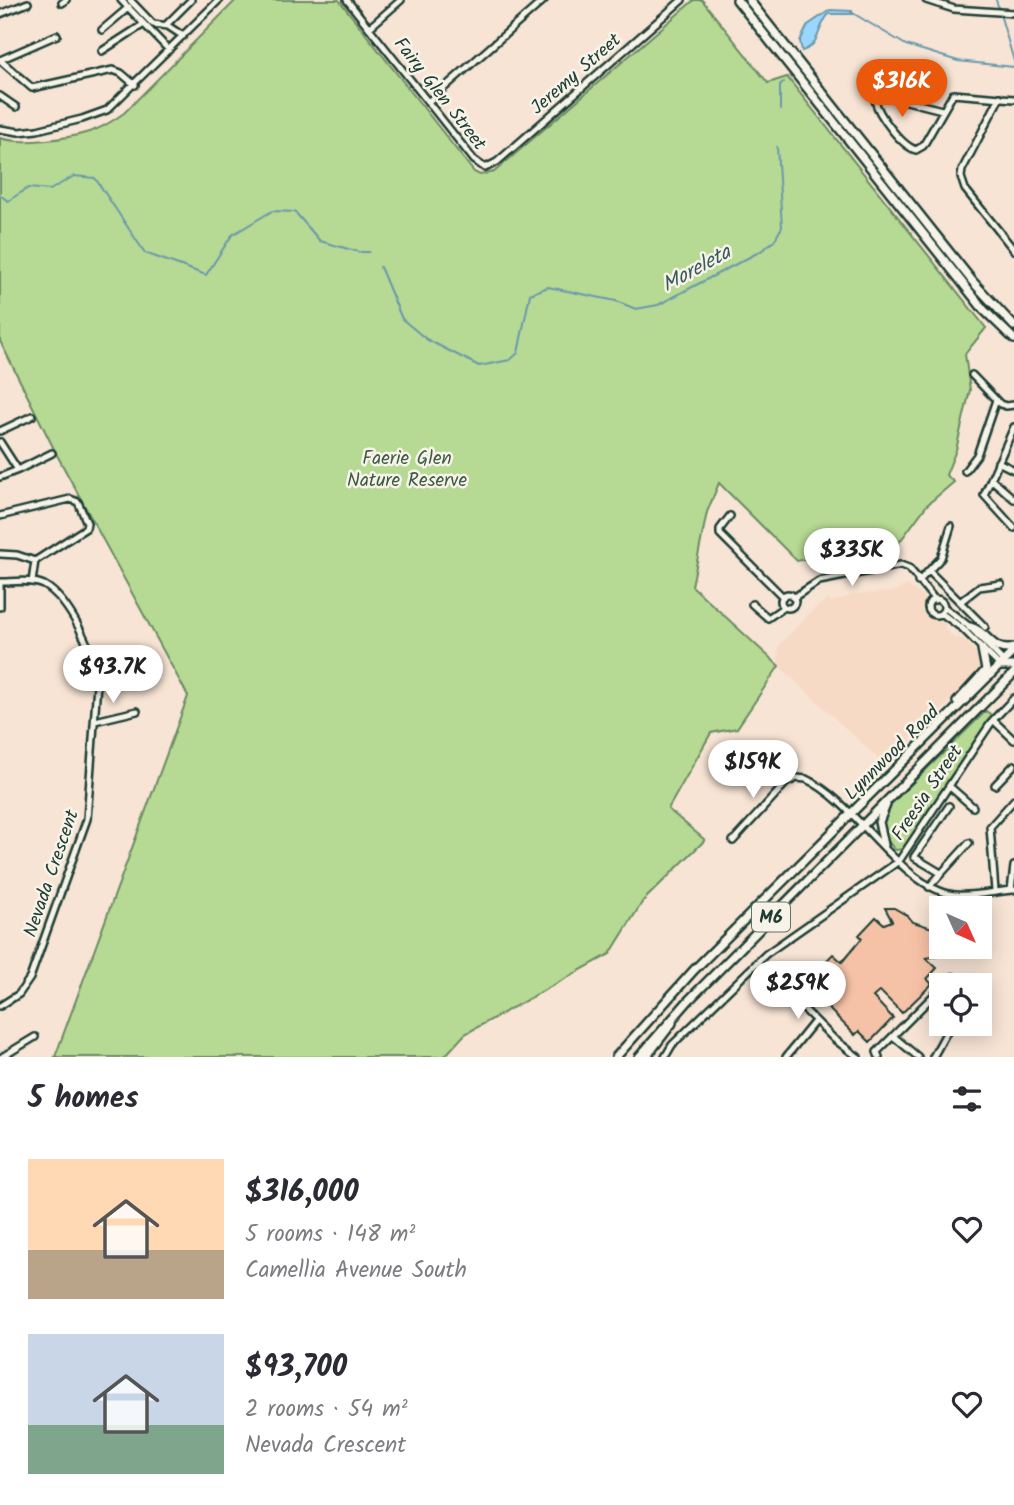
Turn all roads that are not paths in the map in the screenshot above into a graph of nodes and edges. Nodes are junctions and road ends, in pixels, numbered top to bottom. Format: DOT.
graph roads {
  1 [pos="121,0"];
  2 [pos="130,0"];
  3 [pos="191,0"];
  4 [pos="219,0"];
  5 [pos="347,0"];
  6 [pos="401,0"];
  7 [pos="544,0"];
  8 [pos="682,0"];
  9 [pos="737,0"];
  10 [pos="749,0"];
  11 [pos="926,0"];
  12 [pos="29,3"];
  13 [pos="129,8"];
  14 [pos="1014,13"];
  15 [pos="0,14"];
  16 [pos="144,24"];
  17 [pos="166,25"];
  18 [pos="369,28"];
  19 [pos="102,30"];
  20 [pos="57,35"];
  21 [pos="183,36"];
  22 [pos="169,50"];
  23 [pos="102,51"];
  24 [pos="0,60"];
  25 [pos="135,85"];
  26 [pos="0,96"];
  27 [pos="1000,97"];
  28 [pos="1014,99"];
  29 [pos="428,102"];
  30 [pos="16,107"];
  31 [pos="942,110"];
  32 [pos="0,129"];
  33 [pos="487,168"];
  34 [pos="1014,250"];
  35 [pos="1014,326"];
  36 [pos="1014,339"];
  37 [pos="972,375"];
  38 [pos="996,400"];
  39 [pos="1014,405"];
  40 [pos="32,415"];
  41 [pos="1014,427"];
  42 [pos="0,431"];
  43 [pos="1011,440"];
  44 [pos="0,442"];
  45 [pos="3,452"];
  46 [pos="52,453"];
  47 [pos="998,462"];
  48 [pos="18,470"];
  49 [pos="1014,470"];
  50 [pos="965,471"];
  51 [pos="0,477"];
  52 [pos="991,479"];
  53 [pos="1014,499"];
  54 [pos="0,516"];
  55 [pos="730,516"];
  56 [pos="951,526"];
  57 [pos="1014,528"];
  58 [pos="0,554"];
  59 [pos="35,561"];
  60 [pos="929,571"];
  61 [pos="0,582"];
  62 [pos="32,582"];
  63 [pos="918,582"];
  64 [pos="1001,584"];
  65 [pos="924,589"];
  66 [pos="783,597"];
  67 [pos="793,598"];
  68 [pos="935,600"];
  69 [pos="960,602"];
  70 [pos="752,604"];
  71 [pos="929,605"];
  72 [pos="0,607"];
  73 [pos="784,607"];
  74 [pos="943,610"];
  75 [pos="970,627"];
  76 [pos="985,627"];
  77 [pos="982,649"];
  78 [pos="1014,650"];
  79 [pos="1008,667"];
  80 [pos="1014,698"];
  81 [pos="137,711"];
  82 [pos="945,720"];
  83 [pos="993,720"];
  84 [pos="95,721"];
  85 [pos="1014,740"];
  86 [pos="1014,765"];
  87 [pos="995,785"];
  88 [pos="950,786"];
  89 [pos="889,798"];
  90 [pos="1014,800"];
  91 [pos="949,806"];
  92 [pos="973,807"];
  93 [pos="851,813"];
  94 [pos="862,823"];
  95 [pos="733,841"];
  96 [pos="969,843"];
  97 [pos="884,845"];
  98 [pos="899,861"];
  99 [pos="1014,866"];
  100 [pos="939,873"];
  101 [pos="929,887"];
  102 [pos="1013,890"];
  103 [pos="995,891"];
  104 [pos="757,962"];
  105 [pos="929,999"];
  106 [pos="689,1000"];
  107 [pos="0,1006"];
  108 [pos="815,1021"];
  109 [pos="662,1028"];
  110 [pos="893,1036"];
  111 [pos="944,1036"];
  112 [pos="35,1037"];
  113 [pos="2,1057"];
  114 [pos="616,1057"];
  115 [pos="632,1057"];
  116 [pos="639,1057"];
  117 [pos="646,1057"];
  118 [pos="665,1057"];
  119 [pos="786,1057"];
  120 [pos="858,1057"];
  121 [pos="878,1057"];
  122 [pos="918,1057"];
  123 [pos="933,1057"];
  1 -- 13 [label="street"];
  2 -- 17 [label="street"];
  3 -- 17 [label="street"];
  4 -- 21 [label="street"];
  5 -- 18 [label="street, Fairy Glen Street"];
  6 -- 18 [label="street"];
  7 -- 29 [label="street"];
  8 -- 33 [label="street, Jeremy Street"];
  9 -- 36 [label="main road"];
  10 -- 35 [label="main road"];
  11 -- 14 [label="street"];
  12 -- 15 [label="street"];
  13 -- 16 [label="street"];
  13 -- 19 [label="street"];
  16 -- 22 [label="street"];
  16 -- 23 [label="street"];
  17 -- 21 [label="street"];
  18 -- 29 [label="street, Fairy Glen Street"];
  20 -- 24 [label="street"];
  21 -- 22 [label="street"];
  22 -- 25 [label="street"];
  24 -- 25 [label="street"];
  25 -- 32 [label="street"];
  26 -- 30 [label="street"];
  27 -- 28 [label="street"];
  27 -- 31 [label="street"];
  27 -- 34 [label="street"];
  29 -- 33 [label="street, Fairy Glen Street"];
  31 -- 31 [label="street"];
  37 -- 38 [label="street"];
  38 -- 39 [label="street"];
  38 -- 50 [label="street"];
  40 -- 42 [label="street"];
  41 -- 43 [label="street"];
  43 -- 47 [label="street"];
  44 -- 45 [label="street"];
  45 -- 48 [label="street"];
  46 -- 48 [label="street"];
  47 -- 49 [label="street"];
  47 -- 52 [label="street"];
  48 -- 51 [label="street"];
  52 -- 53 [label="street"];
  52 -- 57 [label="street"];
  54 -- 59 [label="street"];
  55 -- 66 [label="street"];
  56 -- 60 [label="street"];
  58 -- 59 [label="street"];
  59 -- 62 [label="street"];
  60 -- 63 [label="street"];
  60 -- 69 [label="street"];
  61 -- 62 [label="street"];
  61 -- 72 [label="street"];
  62 -- 84 [label="street, Nevada Crescent"];
  63 -- 65 [label="street"];
  63 -- 67 [label="street"];
  64 -- 69 [label="street"];
  65 -- 68 [label="street"];
  65 -- 71 [label="street"];
  66 -- 67 [label="street"];
  66 -- 73 [label="street"];
  67 -- 73 [label="street"];
  68 -- 71 [label="street"];
  68 -- 74 [label="street"];
  69 -- 76 [label="street"];
  70 -- 73 [label="street"];
  71 -- 74 [label="street"];
  74 -- 75 [label="street"];
  74 -- 77 [label="street"];
  75 -- 78 [label="main road"];
  75 -- 79 [label="street"];
  77 -- 79 [label="street"];
  77 -- 82 [label="main road"];
  78 -- 79 [label="main road, Lynnwood Road / M6"];
  79 -- 82 [label="main road, Lynnwood Road / M6"];
  79 -- 89 [label="main road, Lynnwood Road / M6"];
  80 -- 83 [label="street, Freesia Street"];
  81 -- 84 [label="street"];
  82 -- 93 [label="main road, Lynnwood Road / M6"];
  83 -- 85 [label="street"];
  83 -- 88 [label="street, Freesia Street"];
  84 -- 107 [label="street, Nevada Crescent"];
  86 -- 87 [label="street"];
  88 -- 92 [label="street"];
  88 -- 98 [label="street, Freesia Street"];
  89 -- 94 [label="main road, Lynnwood Road / M6"];
  89 -- 97 [label="main road"];
  90 -- 103 [label="street"];
  91 -- 100 [label="street"];
  93 -- 94 [label="street"];
  93 -- 95 [label="street"];
  93 -- 114 [label="main road, Lynnwood Road / M6"];
  94 -- 97 [label="street"];
  94 -- 106 [label="main road, Lynnwood Road / M6"];
  96 -- 100 [label="street"];
  97 -- 98 [label="street"];
  98 -- 101 [label="street"];
  98 -- 104 [label="street, Freesia Street"];
  99 -- 102 [label="street"];
  100 -- 101 [label="street"];
  101 -- 103 [label="street"];
  102 -- 103 [label="street"];
  104 -- 108 [label="street"];
  104 -- 118 [label="street, Freesia Street"];
  105 -- 110 [label="street"];
  106 -- 109 [label="main road, Lynnwood Road / M6"];
  106 -- 117 [label="main road"];
  108 -- 119 [label="street"];
  108 -- 120 [label="street"];
  109 -- 115 [label="main road"];
  109 -- 116 [label="main road, Lynnwood Road / M6"];
  110 -- 121 [label="street"];
  110 -- 122 [label="street"];
  111 -- 123 [label="street"];
  112 -- 113 [label="street"];
}
